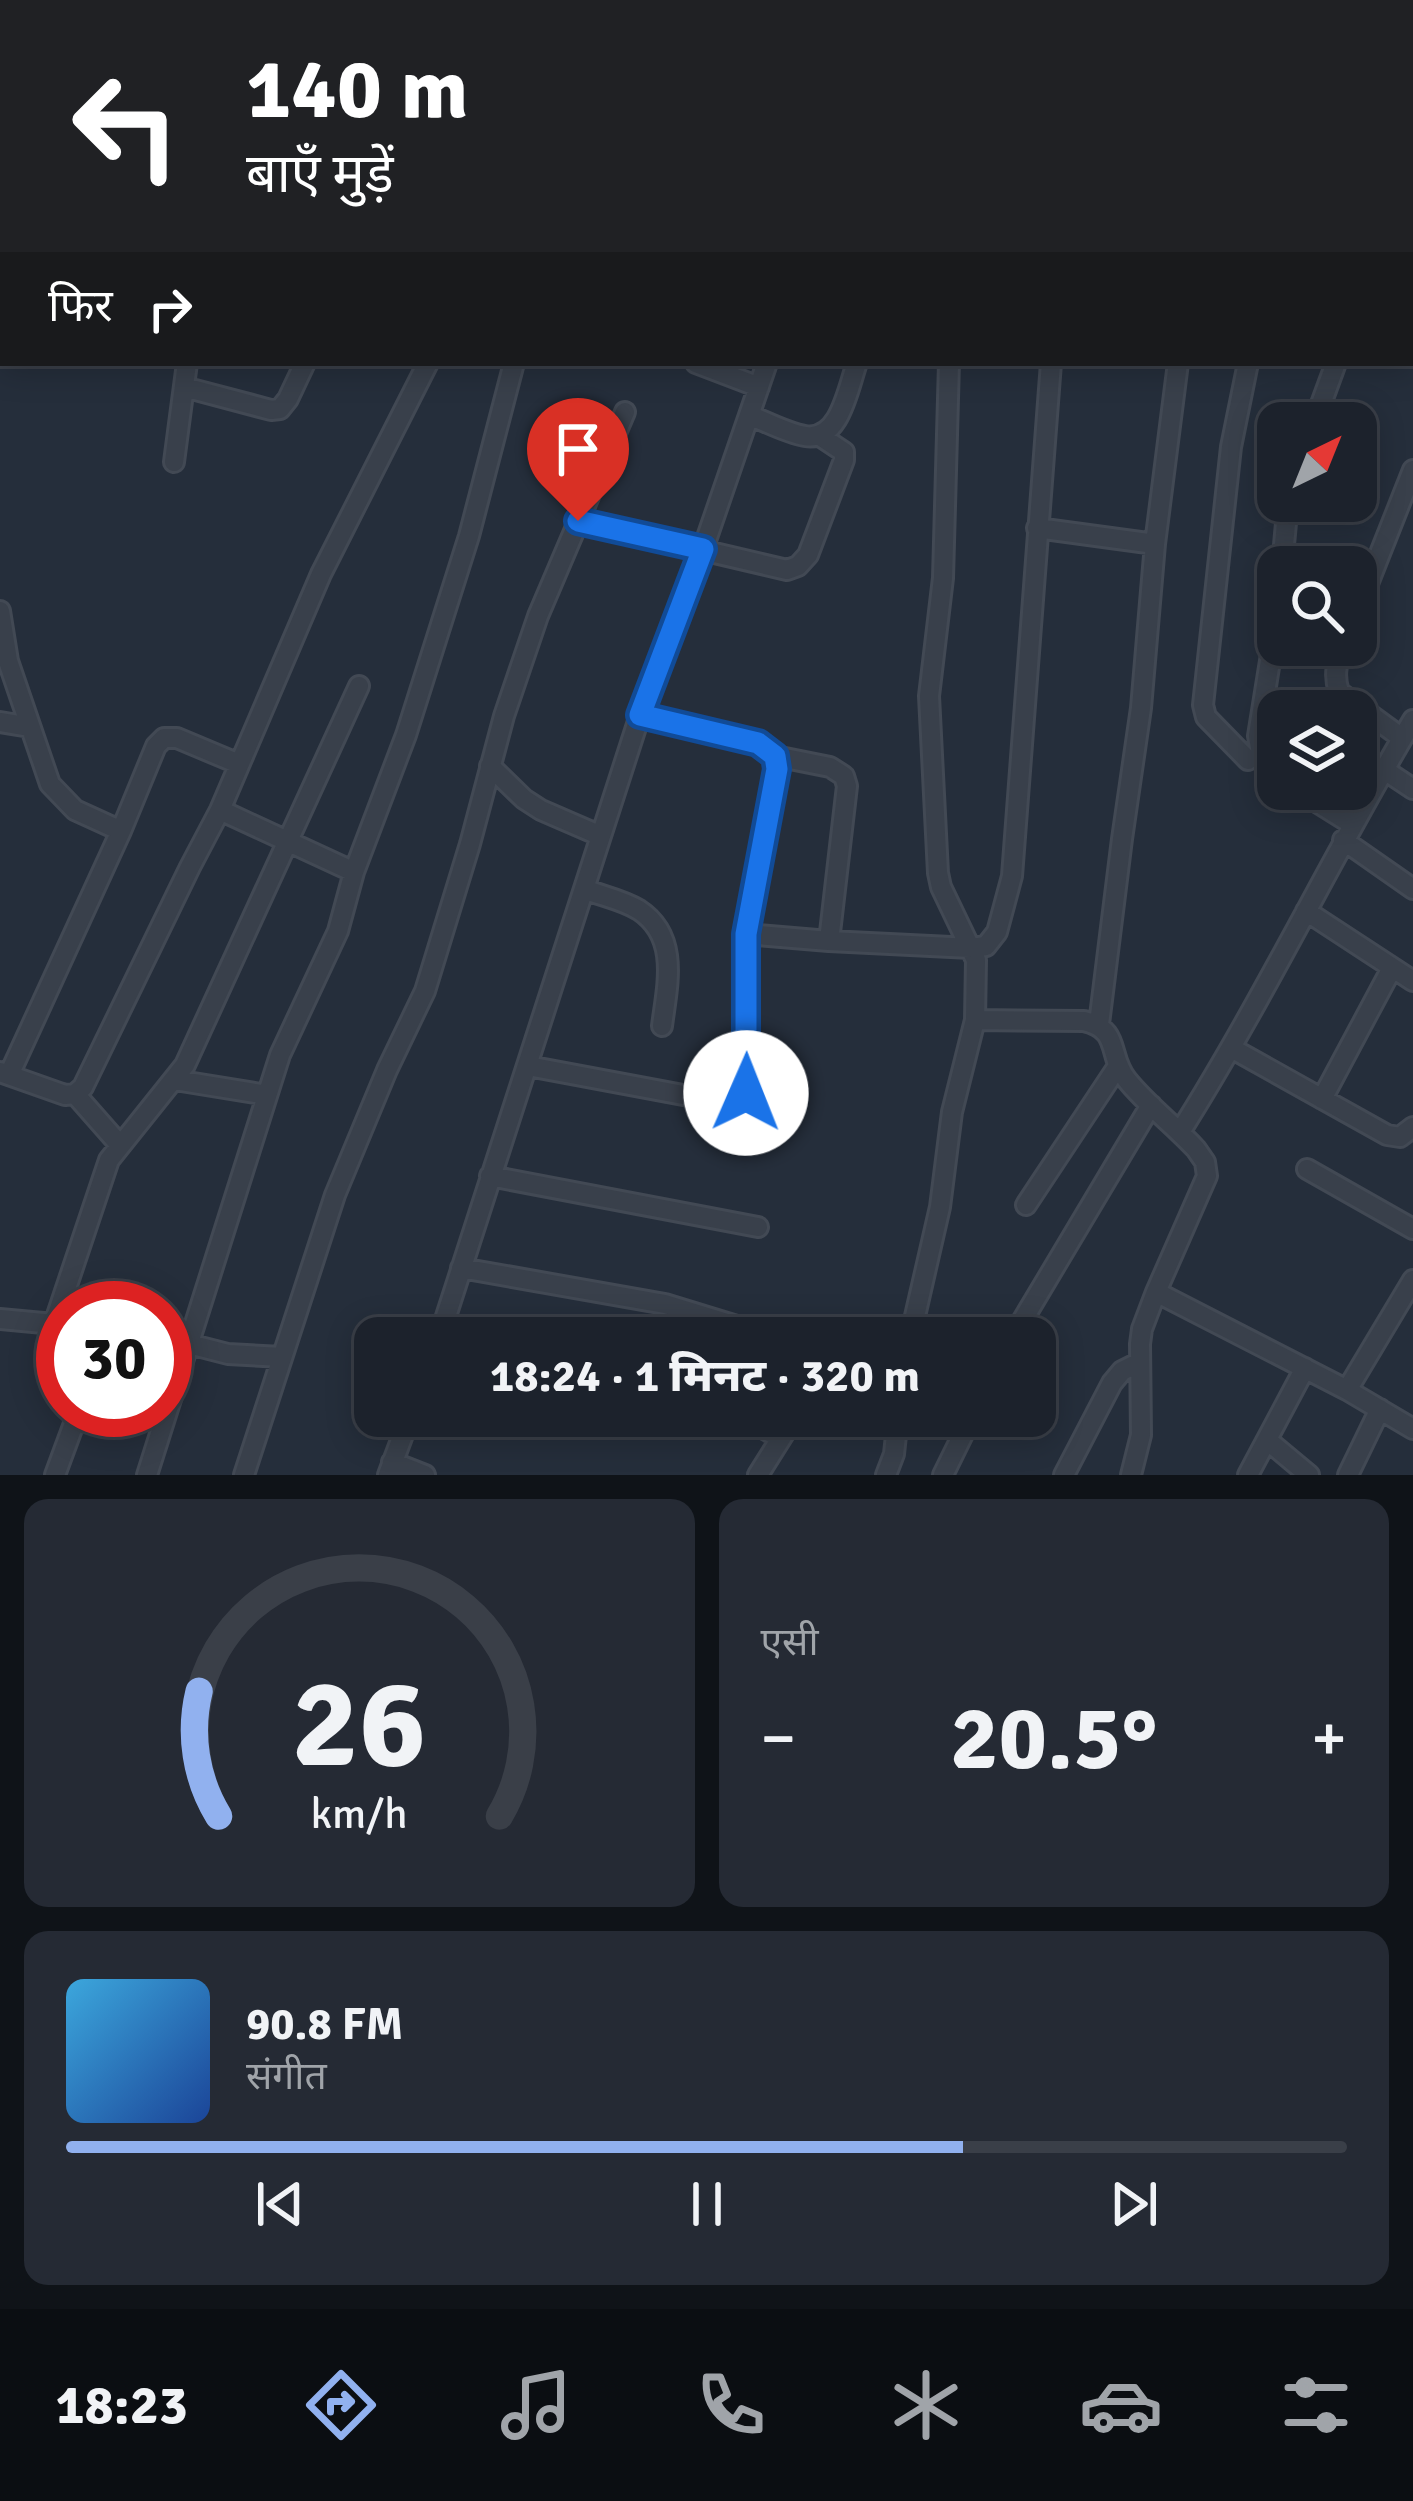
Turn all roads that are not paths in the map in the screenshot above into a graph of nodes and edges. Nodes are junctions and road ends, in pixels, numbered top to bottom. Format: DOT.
graph roads {
  1 [pos="187,366"];
  2 [pos="304,366"];
  3 [pos="425,366"];
  4 [pos="508,366"];
  5 [pos="704,366"];
  6 [pos="766,366"];
  7 [pos="856,366"];
  8 [pos="949,366"];
  9 [pos="1051,366"];
  10 [pos="1178,366"];
  11 [pos="1247,366"];
  12 [pos="1335,366"];
  13 [pos="184,387"];
  14 [pos="759,387"];
  15 [pos="1322,402"];
  16 [pos="625,412"];
  17 [pos="749,415"];
  18 [pos="820,436"];
  19 [pos="174,462"];
  20 [pos="1413,470"];
  21 [pos="578,521"];
  22 [pos="1037,528"];
  23 [pos="1156,544"];
  24 [pos="703,549"];
  25 [pos="1377,561"];
  26 [pos="0,610"];
  27 [pos="1336,666"];
  28 [pos="359,686"];
  29 [pos="640,715"];
  30 [pos="1413,720"];
  31 [pos="0,722"];
  32 [pos="30,727"];
  33 [pos="1402,738"];
  34 [pos="775,756"];
  35 [pos="1248,760"];
  36 [pos="239,764"];
  37 [pos="490,766"];
  38 [pos="1383,769"];
  39 [pos="1413,789"];
  40 [pos="220,810"];
  41 [pos="1321,810"];
  42 [pos="121,831"];
  43 [pos="1348,832"];
  44 [pos="602,836"];
  45 [pos="288,842"];
  46 [pos="354,872"];
  47 [pos="1413,889"];
  48 [pos="584,890"];
  49 [pos="1306,911"];
  50 [pos="746,934"];
  51 [pos="829,941"];
  52 [pos="971,948"];
  53 [pos="1392,968"];
  54 [pos="1413,981"];
  55 [pos="975,1020"];
  56 [pos="1099,1024"];
  57 [pos="662,1026"];
  58 [pos="1233,1049"];
  59 [pos="528,1066"];
  60 [pos="1118,1066"];
  61 [pos="4,1073"];
  62 [pos="176,1080"];
  63 [pos="75,1094"];
  64 [pos="267,1095"];
  65 [pos="1322,1099"];
  66 [pos="1151,1105"];
  67 [pos="1413,1126"];
  68 [pos="1180,1132"];
  69 [pos="119,1144"];
  70 [pos="1307,1169"];
  71 [pos="490,1176"];
  72 [pos="1026,1205"];
  73 [pos="758,1228"];
  74 [pos="1413,1229"];
  75 [pos="461,1268"];
  76 [pos="1413,1280"];
  77 [pos="68,1281"];
  78 [pos="1156,1292"];
  79 [pos="1393,1313"];
  80 [pos="446,1317"];
  81 [pos="707,1317"];
  82 [pos="915,1317"];
  83 [pos="1025,1317"];
  84 [pos="0,1319"];
  85 [pos="36,1322"];
  86 [pos="1413,1325"];
  87 [pos="192,1335"];
  88 [pos="192,1346"];
  89 [pos="282,1357"];
  90 [pos="1140,1362"];
  91 [pos="1305,1368"];
  92 [pos="1348,1390"];
  93 [pos="1380,1409"];
  94 [pos="1413,1429"];
  95 [pos="69,1437"];
  96 [pos="159,1437"];
  97 [pos="402,1437"];
  98 [pos="896,1437"];
  99 [pos="962,1437"];
  100 [pos="780,1438"];
  101 [pos="1267,1440"];
  102 [pos="390,1469"];
  103 [pos="56,1475"];
  104 [pos="147,1475"];
  105 [pos="244,1475"];
  106 [pos="425,1475"];
  107 [pos="758,1475"];
  108 [pos="886,1475"];
  109 [pos="943,1475"];
  110 [pos="1064,1475"];
  111 [pos="1131,1475"];
  112 [pos="1248,1475"];
  113 [pos="1309,1475"];
  114 [pos="1348,1475"];
  1 -- 13 [label="street"];
  2 -- 13 [label="street"];
  3 -- 36 [label="street"];
  4 -- 46 [label="street"];
  5 -- 14 [label="street"];
  6 -- 14 [label="street"];
  7 -- 18 [label="street"];
  8 -- 52 [label="street"];
  9 -- 22 [label="street"];
  10 -- 23 [label="street"];
  11 -- 35 [label="street"];
  12 -- 15 [label="street"];
  13 -- 19 [label="street"];
  14 -- 17 [label="street"];
  16 -- 21 [label="street"];
  17 -- 18 [label="street"];
  17 -- 24 [label="street"];
  18 -- 24 [label="street"];
  20 -- 25 [label="street"];
  21 -- 24 [label="street"];
  21 -- 37 [label="street"];
  22 -- 23 [label="street"];
  22 -- 52 [label="street"];
  23 -- 56 [label="street"];
  24 -- 29 [label="street"];
  26 -- 32 [label="street"];
  27 -- 33 [label="street"];
  28 -- 45 [label="street"];
  29 -- 34 [label="street"];
  29 -- 44 [label="street"];
  30 -- 33 [label="street"];
  31 -- 32 [label="street"];
  32 -- 42 [label="street"];
  33 -- 38 [label="street"];
  34 -- 50 [label="street"];
  34 -- 51 [label="street"];
  36 -- 40 [label="street"];
  36 -- 42 [label="street"];
  37 -- 44 [label="street"];
  37 -- 89 [label="street"];
  38 -- 39 [label="street"];
  38 -- 43 [label="street"];
  40 -- 45 [label="street"];
  40 -- 63 [label="street"];
  41 -- 43 [label="street"];
  42 -- 61 [label="street"];
  43 -- 47 [label="street"];
  43 -- 49 [label="street"];
  44 -- 48 [label="street"];
  45 -- 46 [label="street"];
  45 -- 62 [label="street"];
  46 -- 64 [label="street"];
  48 -- 57 [label="street"];
  48 -- 59 [label="street"];
  49 -- 53 [label="street"];
  49 -- 58 [label="street"];
  50 -- 51 [label="street"];
  50 -- 59 [label="street"];
  51 -- 52 [label="street"];
  52 -- 55 [label="street"];
  53 -- 54 [label="street"];
  53 -- 65 [label="street"];
  55 -- 56 [label="street"];
  55 -- 82 [label="street"];
  56 -- 60 [label="street"];
  58 -- 65 [label="street"];
  58 -- 68 [label="street"];
  59 -- 71 [label="street"];
  60 -- 66 [label="street"];
  60 -- 72 [label="street"];
  61 -- 63 [label="street"];
  62 -- 64 [label="street"];
  62 -- 69 [label="street"];
  63 -- 69 [label="street"];
  64 -- 87 [label="street"];
  65 -- 67 [label="street"];
  66 -- 68 [label="street"];
  66 -- 83 [label="street"];
  68 -- 78 [label="street"];
  69 -- 77 [label="street"];
  70 -- 74 [label="street"];
  71 -- 73 [label="street"];
  71 -- 75 [label="street"];
  75 -- 80 [label="street"];
  75 -- 81 [label="street"];
  76 -- 79 [label="street"];
  78 -- 90 [label="street"];
  78 -- 91 [label="street"];
  79 -- 86 [label="street"];
  79 -- 92 [label="street"];
  84 -- 85 [label="street"];
  88 -- 89 [label="street"];
  89 -- 105 [label="street"];
  90 -- 110 [label="street"];
  90 -- 111 [label="street"];
  91 -- 92 [label="street"];
  91 -- 101 [label="street"];
  92 -- 93 [label="street"];
  93 -- 94 [label="street"];
  93 -- 114 [label="street"];
  95 -- 103 [label="street"];
  96 -- 104 [label="street"];
  97 -- 102 [label="street"];
  98 -- 108 [label="street"];
  99 -- 109 [label="street"];
  100 -- 107 [label="street"];
  101 -- 112 [label="street"];
  101 -- 113 [label="street"];
  102 -- 106 [label="street"];
}
